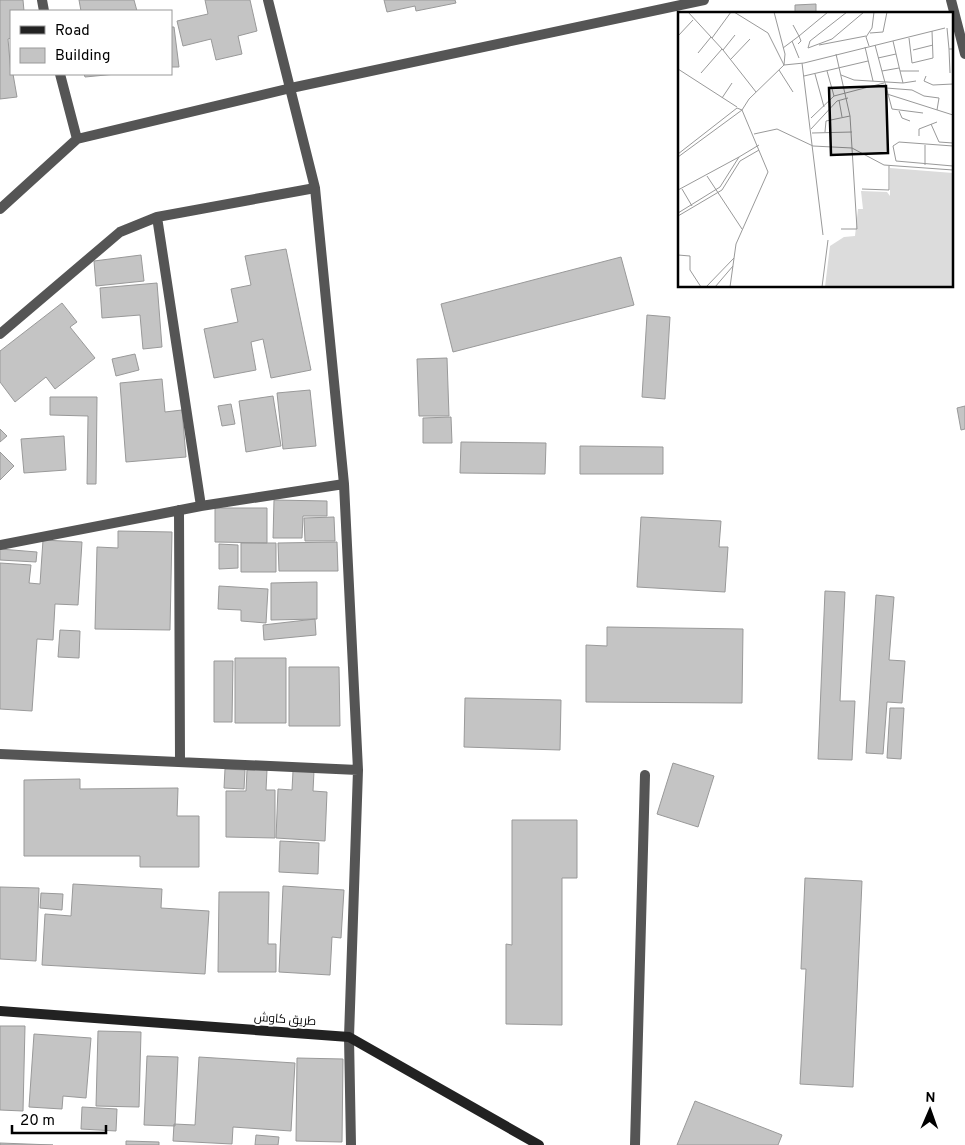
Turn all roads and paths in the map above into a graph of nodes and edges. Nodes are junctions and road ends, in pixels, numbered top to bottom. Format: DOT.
graph roads {
  1 [pos="268,0"];
  2 [pos="704,0"];
  3 [pos="950,0"];
  4 [pos="963,39"];
  5 [pos="965,54"];
  6 [pos="60,75"];
  7 [pos="291,88"];
  8 [pos="77,139"];
  9 [pos="315,188"];
  10 [pos="0,208"];
  11 [pos="157,217"];
  12 [pos="0,334"];
  13 [pos="344,484"];
  14 [pos="201,506"];
  15 [pos="179,510"];
  16 [pos="0,545"];
  17 [pos="0,754"];
  18 [pos="180,761"];
  19 [pos="358,770"];
  20 [pos="645,775"];
  21 [pos="0,1011"];
  22 [pos="349,1037"];
  23 [pos="351,1145"];
  24 [pos="539,1145"];
  25 [pos="635,1145"];
  1 -- 7 [label="street"];
  2 -- 7 [label="street"];
  3 -- 4 [label="street"];
  4 -- 5 [label="street"];
  6 -- 8 [label="street"];
  7 -- 8 [label="street"];
  7 -- 9 [label="street"];
  8 -- 10 [label="street"];
  9 -- 11 [label="street"];
  9 -- 13 [label="street"];
  11 -- 12 [label="street"];
  11 -- 14 [label="street"];
  13 -- 14 [label="street"];
  13 -- 19 [label="street"];
  14 -- 15 [label="street"];
  15 -- 16 [label="street"];
  15 -- 18 [label="street"];
  17 -- 18 [label="street"];
  18 -- 19 [label="street"];
  19 -- 22 [label="street"];
  20 -- 25 [label="street"];
  21 -- 22 [label="street, طريق كاوش"];
  22 -- 23 [label="street"];
  22 -- 24 [label="street, طريق كاوش"];
}
